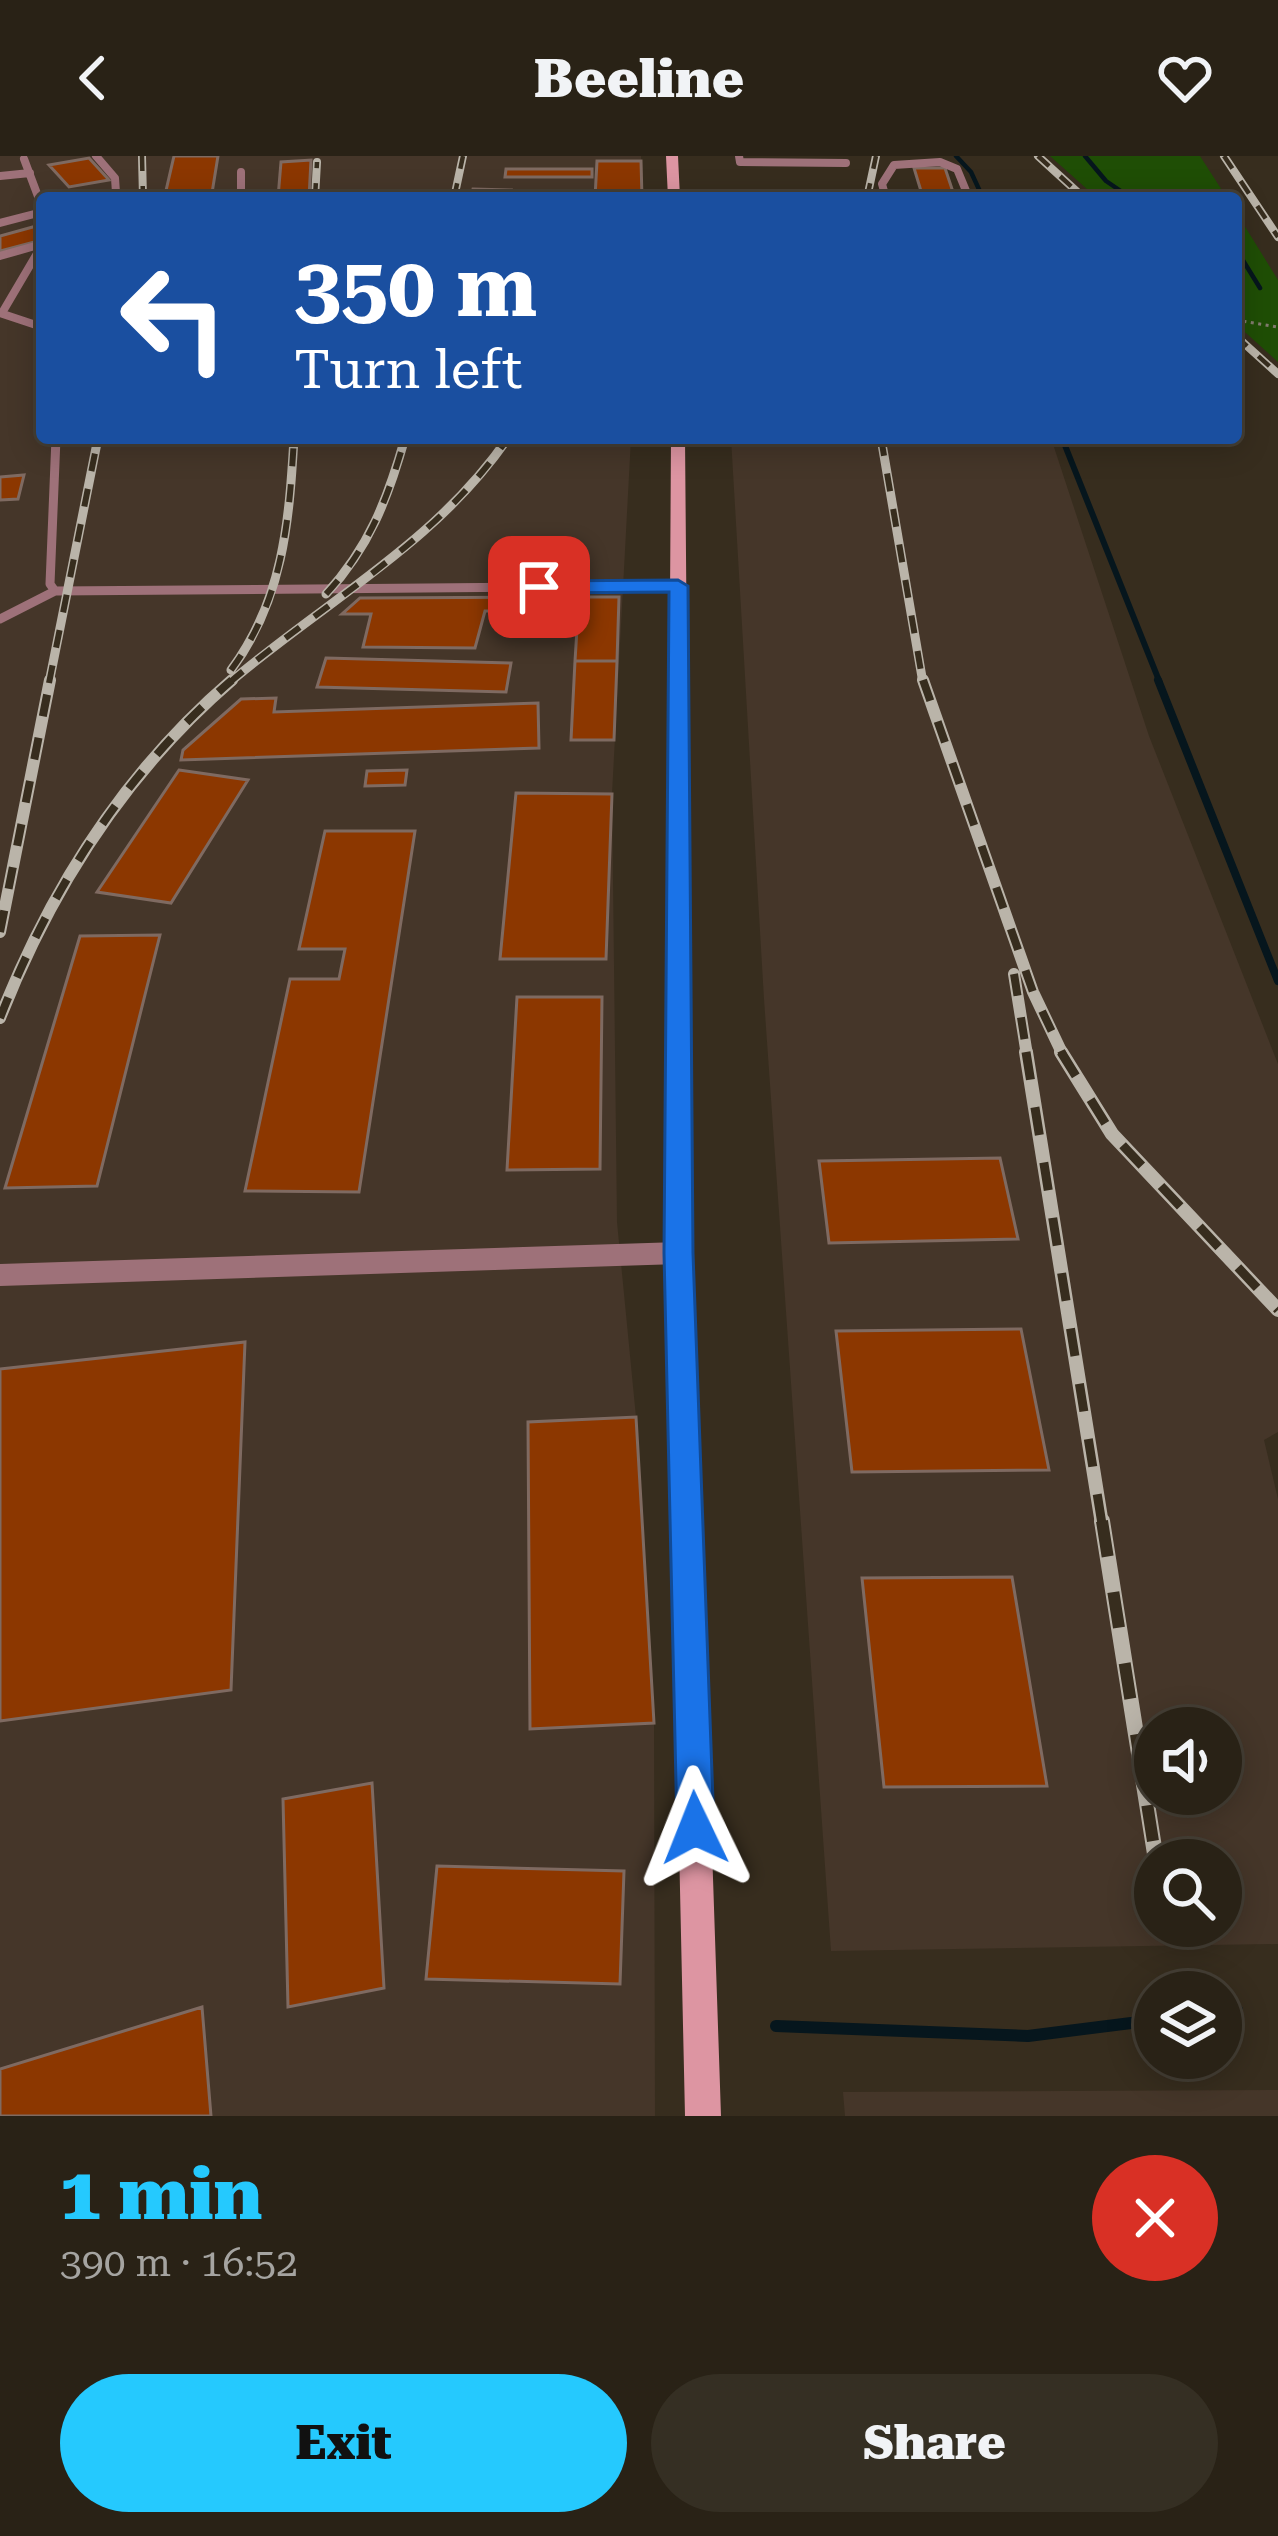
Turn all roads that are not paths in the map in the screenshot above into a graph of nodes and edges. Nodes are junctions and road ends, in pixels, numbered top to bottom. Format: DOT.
graph roads {
  1 [pos="96,156"];
  2 [pos="673,156"];
  3 [pos="740,156"];
  4 [pos="24,159"];
  5 [pos="846,163"];
  6 [pos="241,172"];
  7 [pos="30,173"];
  8 [pos="0,176"];
  9 [pos="36,192"];
  10 [pos="116,192"];
  11 [pos="241,192"];
  12 [pos="674,192"];
  13 [pos="885,192"];
  14 [pos="967,192"];
  15 [pos="36,211"];
  16 [pos="0,223"];
  17 [pos="36,246"];
  18 [pos="36,254"];
  19 [pos="0,256"];
  20 [pos="1,313"];
  21 [pos="36,325"];
  22 [pos="56,444"];
  23 [pos="678,444"];
  24 [pos="678,586"];
  25 [pos="56,591"];
  26 [pos="0,619"];
  27 [pos="679,1253"];
  28 [pos="0,1275"];
  29 [pos="704,2116"];
  1 -- 10 [label="lane"];
  2 -- 12 [label="main road"];
  3 -- 5 [label="lane"];
  4 -- 7 [label="lane"];
  6 -- 11 [label="lane"];
  7 -- 8 [label="lane"];
  7 -- 9 [label="lane"];
  13 -- 14 [label="lane"];
  15 -- 16 [label="lane"];
  17 -- 19 [label="lane"];
  18 -- 20 [label="lane"];
  20 -- 21 [label="lane"];
  22 -- 25 [label="lane"];
  23 -- 24 [label="main road"];
  24 -- 25 [label="lane"];
  24 -- 27 [label="main road"];
  25 -- 26 [label="lane"];
  27 -- 28 [label="street"];
  27 -- 29 [label="main road"];
}
